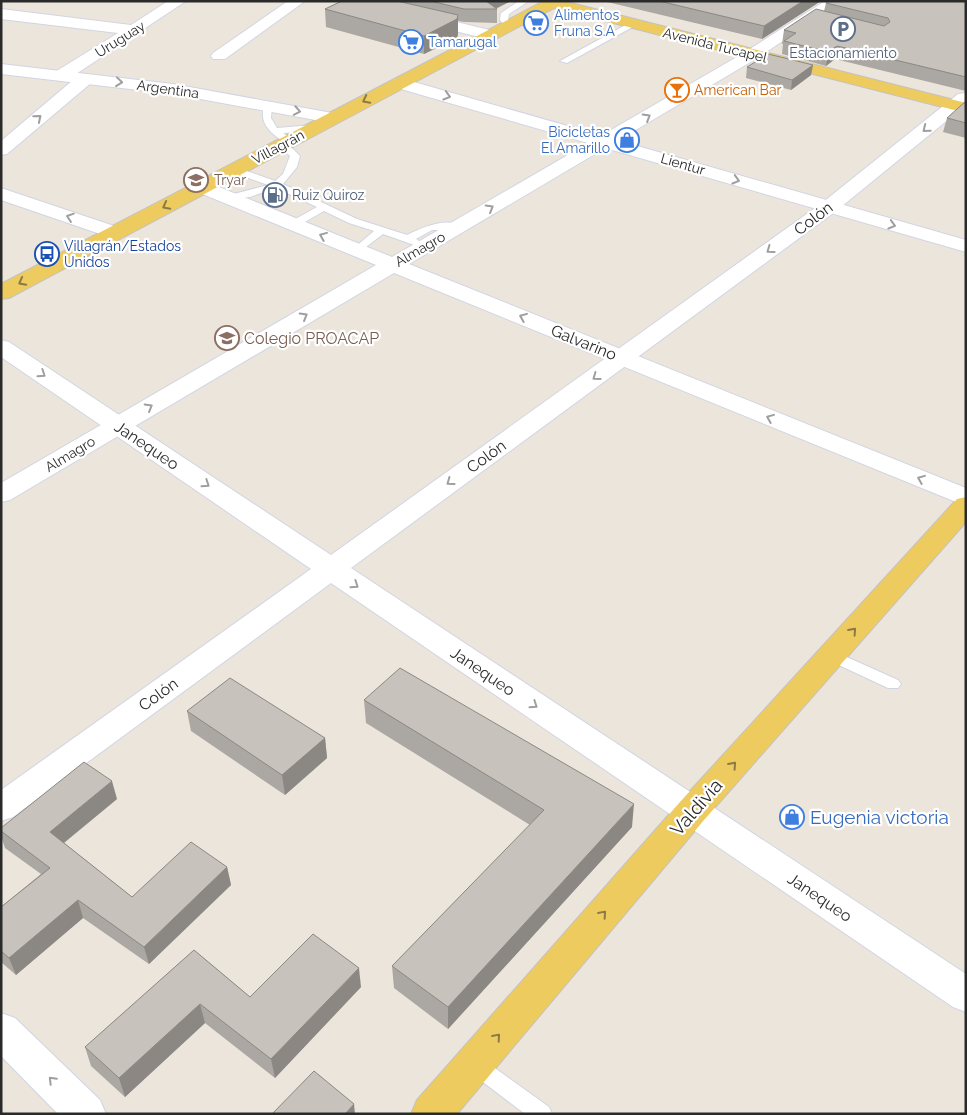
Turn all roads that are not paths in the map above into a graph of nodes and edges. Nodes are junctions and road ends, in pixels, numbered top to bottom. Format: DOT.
graph roads {
  1 [pos="180,1"];
  2 [pos="298,1"];
  3 [pos="525,1"];
  4 [pos="574,1"];
  5 [pos="836,1"];
  6 [pos="554,2"];
  7 [pos="39,6"];
  8 [pos="14,16"];
  9 [pos="409,16"];
  10 [pos="271,20"];
  11 [pos="78,23"];
  12 [pos="634,24"];
  13 [pos="1,25"];
  14 [pos="293,25"];
  15 [pos="509,26"];
  16 [pos="134,30"];
  17 [pos="492,35"];
  18 [pos="58,37"];
  19 [pos="239,42"];
  20 [pos="262,46"];
  21 [pos="757,51"];
  22 [pos="219,56"];
  23 [pos="564,61"];
  24 [pos="1,69"];
  25 [pos="61,76"];
  26 [pos="85,79"];
  27 [pos="400,83"];
  28 [pos="963,101"];
  29 [pos="268,106"];
  30 [pos="332,118"];
  31 [pos="282,139"];
  32 [pos="605,141"];
  33 [pos="1,150"];
  34 [pos="236,170"];
  35 [pos="278,185"];
  36 [pos="202,187"];
  37 [pos="1,194"];
  38 [pos="229,198"];
  39 [pos="324,207"];
  40 [pos="829,207"];
  41 [pos="294,224"];
  42 [pos="380,230"];
  43 [pos="116,233"];
  44 [pos="416,243"];
  45 [pos="966,246"];
  46 [pos="358,250"];
  47 [pos="393,264"];
  48 [pos="1,293"];
  49 [pos="1,347"];
  50 [pos="623,358"];
  51 [pos="118,425"];
  52 [pos="1,494"];
  53 [pos="966,498"];
  54 [pos="966,505"];
  55 [pos="330,568"];
  56 [pos="832,655"];
  57 [pos="893,684"];
  58 [pos="1,808"];
  59 [pos="692,811"];
  60 [pos="966,994"];
  61 [pos="1,1030"];
  62 [pos="474,1064"];
  63 [pos="86,1114"];
  64 [pos="431,1114"];
  65 [pos="542,1114"];
  1 -- 16 [label="street, Uruguay"];
  2 -- 10 [label="street"];
  3 -- 15 [label="lane"];
  4 -- 21 [label="main road, Avenida Tucapel"];
  5 -- 21 [label="street, Almagro"];
  6 -- 12 [label="main road, Avenida Tucapel"];
  6 -- 15 [label="main road, Villagrán"];
  7 -- 8 [label="street"];
  8 -- 11 [label="street"];
  8 -- 13 [label="street"];
  9 -- 17 [label="street"];
  10 -- 14 [label="street"];
  10 -- 19 [label="street"];
  11 -- 16 [label="street"];
  11 -- 18 [label="street"];
  12 -- 21 [label="main road, Avenida Tucapel"];
  12 -- 23 [label="lane"];
  15 -- 17 [label="main road, Villagrán"];
  16 -- 25 [label="street, Uruguay"];
  17 -- 27 [label="main road, Villagrán"];
  19 -- 20 [label="street"];
  19 -- 22 [label="street"];
  21 -- 28 [label="main road, Avenida Tucapel"];
  32 -- 21 [label="street, Almagro, one-way"];
  24 -- 25 [label="street, Argentina"];
  25 -- 26 [label="street, Argentina"];
  26 -- 29 [label="street, Argentina, one-way"];
  33 -- 26 [label="street, Uruguay, one-way"];
  27 -- 30 [label="main road, Villagrán, one-way"];
  27 -- 32 [label="street, Lientur, one-way"];
  28 -- 40 [label="street, Colón, one-way"];
  29 -- 30 [label="street, Argentina, one-way"];
  29 -- 31 [label="lane"];
  30 -- 31 [label="main road, Villagrán"];
  31 -- 34 [label="main road, Villagrán"];
  31 -- 35 [label="lane"];
  32 -- 40 [label="street, Lientur, one-way"];
  44 -- 32 [label="street, Almagro, one-way"];
  34 -- 35 [label="lane"];
  34 -- 36 [label="main road, Villagrán"];
  35 -- 38 [label="lane"];
  35 -- 39 [label="lane"];
  36 -- 38 [label="street, Galvarino"];
  36 -- 43 [label="main road, Villagrán, one-way"];
  43 -- 37 [label="street, one-way"];
  38 -- 41 [label="street, Galvarino"];
  39 -- 41 [label="lane"];
  39 -- 42 [label="lane"];
  40 -- 45 [label="street, Lientur, one-way"];
  40 -- 50 [label="street, Colón, one-way"];
  46 -- 41 [label="street, Galvarino, one-way"];
  42 -- 44 [label="lane"];
  42 -- 46 [label="lane"];
  43 -- 48 [label="main road, Villagrán, one-way"];
  44 -- 47 [label="street, Almagro"];
  46 -- 47 [label="street, Galvarino"];
  50 -- 47 [label="street, Galvarino, one-way"];
  51 -- 47 [label="street, Almagro, one-way"];
  49 -- 51 [label="street, Janequeo, one-way"];
  53 -- 50 [label="street, Galvarino, one-way"];
  50 -- 55 [label="street, Colón, one-way"];
  51 -- 52 [label="street, Almagro"];
  51 -- 55 [label="street, Janequeo, one-way"];
  56 -- 54 [label="main road, Valdivia, one-way"];
  55 -- 58 [label="street, Colón"];
  55 -- 59 [label="street, Janequeo, one-way"];
  56 -- 57 [label="lane"];
  59 -- 56 [label="main road, Valdivia, one-way"];
  59 -- 60 [label="street, Janequeo"];
  62 -- 59 [label="main road, Valdivia, one-way"];
  63 -- 61 [label="street, one-way"];
  62 -- 64 [label="main road, Valdivia"];
  62 -- 65 [label="lane"];
}
